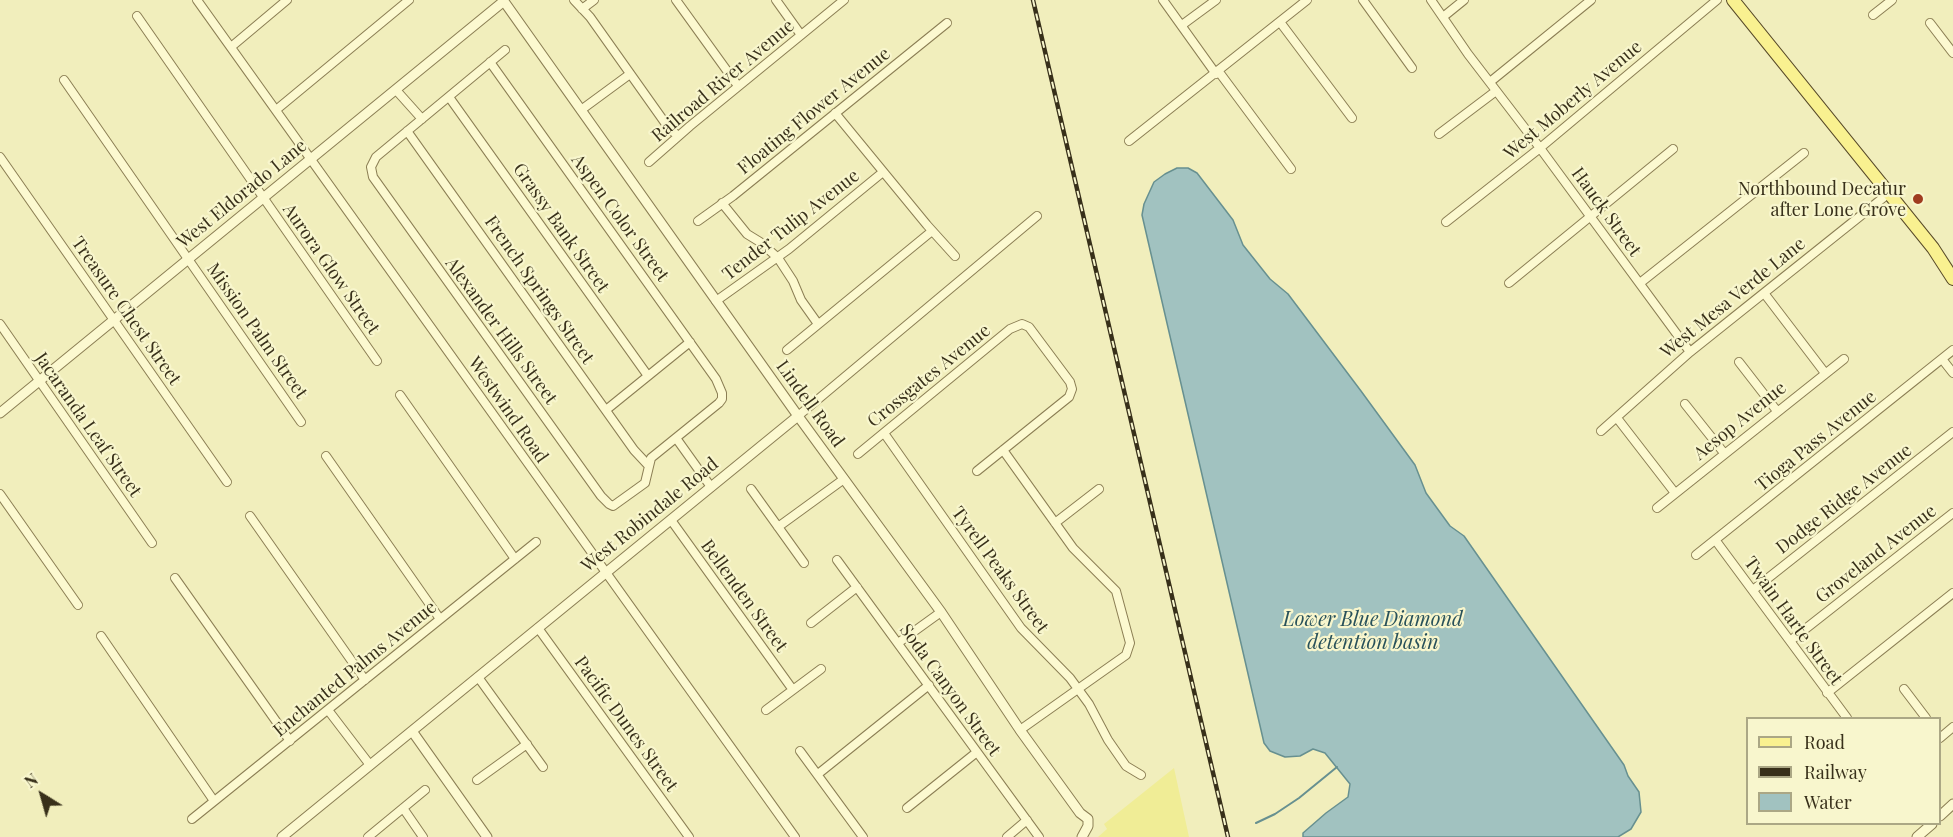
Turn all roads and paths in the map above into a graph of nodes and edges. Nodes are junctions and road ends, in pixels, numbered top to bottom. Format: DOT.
graph roads {
  1 [pos="197,0"];
  2 [pos="287,0"];
  3 [pos="409,0"];
  4 [pos="504,0"];
  5 [pos="574,0"];
  6 [pos="594,0"];
  7 [pos="676,0"];
  8 [pos="776,0"];
  9 [pos="844,0"];
  10 [pos="1163,0"];
  11 [pos="1216,0"];
  12 [pos="1307,0"];
  13 [pos="1363,0"];
  14 [pos="1431,0"];
  15 [pos="1464,0"];
  16 [pos="1591,0"];
  17 [pos="1717,0"];
  18 [pos="1733,0"];
  19 [pos="1892,0"];
  20 [pos="582,9"];
  21 [pos="1873,15"];
  22 [pos="137,16"];
  23 [pos="1443,17"];
  24 [pos="1280,22"];
  25 [pos="948,23"];
  26 [pos="1930,24"];
  27 [pos="1182,25"];
  28 [pos="801,35"];
  29 [pos="231,47"];
  30 [pos="505,50"];
  31 [pos="1953,53"];
  32 [pos="490,62"];
  33 [pos="1412,68"];
  34 [pos="1217,73"];
  35 [pos="630,74"];
  36 [pos="64,80"];
  37 [pos="1490,82"];
  38 [pos="738,86"];
  39 [pos="396,90"];
  40 [pos="1496,91"];
  41 [pos="449,97"];
  42 [pos="276,110"];
  43 [pos="581,110"];
  44 [pos="835,113"];
  45 [pos="1352,118"];
  46 [pos="422,119"];
  47 [pos="407,131"];
  48 [pos="1439,134"];
  49 [pos="678,136"];
  50 [pos="1129,141"];
  51 [pos="1540,148"];
  52 [pos="1673,149"];
  53 [pos="1804,153"];
  54 [pos="0,157"];
  55 [pos="311,159"];
  56 [pos="649,162"];
  57 [pos="1291,169"];
  58 [pos="883,172"];
  59 [pos="1888,193"];
  60 [pos="263,198"];
  61 [pos="722,203"];
  62 [pos="1037,216"];
  63 [pos="1590,216"];
  64 [pos="698,221"];
  65 [pos="1446,222"];
  66 [pos="932,231"];
  67 [pos="955,255"];
  68 [pos="778,258"];
  69 [pos="188,259"];
  70 [pos="1953,279"];
  71 [pos="1509,283"];
  72 [pos="1640,283"];
  73 [pos="1764,293"];
  74 [pos="716,302"];
  75 [pos="114,320"];
  76 [pos="0,324"];
  77 [pos="818,324"];
  78 [pos="690,342"];
  79 [pos="787,350"];
  80 [pos="1953,350"];
  81 [pos="1690,352"];
  82 [pos="1844,359"];
  83 [pos="1942,359"];
  84 [pos="377,361"];
  85 [pos="1739,362"];
  86 [pos="1825,373"];
  87 [pos="1953,374"];
  88 [pos="648,376"];
  89 [pos="39,381"];
  90 [pos="400,395"];
  91 [pos="1685,404"];
  92 [pos="606,410"];
  93 [pos="1777,411"];
  94 [pos="0,413"];
  95 [pos="798,416"];
  96 [pos="1617,418"];
  97 [pos="301,422"];
  98 [pos="1601,431"];
  99 [pos="1953,432"];
  100 [pos="884,433"];
  101 [pos="676,438"];
  102 [pos="1003,450"];
  103 [pos="1724,453"];
  104 [pos="858,454"];
  105 [pos="326,456"];
  106 [pos="648,465"];
  107 [pos="976,471"];
  108 [pos="844,479"];
  109 [pos="227,482"];
  110 [pos="711,487"];
  111 [pos="751,489"];
  112 [pos="1099,489"];
  113 [pos="1675,493"];
  114 [pos="0,494"];
  115 [pos="1657,508"];
  116 [pos="1953,513"];
  117 [pos="250,516"];
  118 [pos="671,520"];
  119 [pos="1055,523"];
  120 [pos="778,527"];
  121 [pos="1716,541"];
  122 [pos="536,542"];
  123 [pos="152,543"];
  124 [pos="1696,555"];
  125 [pos="515,559"];
  126 [pos="837,560"];
  127 [pos="804,563"];
  128 [pos="606,573"];
  129 [pos="175,578"];
  130 [pos="857,587"];
  131 [pos="1753,590"];
  132 [pos="1953,593"];
  133 [pos="78,605"];
  134 [pos="941,612"];
  135 [pos="440,619"];
  136 [pos="811,623"];
  137 [pos="538,628"];
  138 [pos="101,636"];
  139 [pos="1790,641"];
  140 [pos="898,643"];
  141 [pos="821,669"];
  142 [pos="478,677"];
  143 [pos="365,680"];
  144 [pos="929,685"];
  145 [pos="1078,689"];
  146 [pos="1904,689"];
  147 [pos="793,690"];
  148 [pos="1827,693"];
  149 [pos="328,710"];
  150 [pos="766,710"];
  151 [pos="1845,717"];
  152 [pos="1925,717"];
  153 [pos="1953,727"];
  154 [pos="412,730"];
  155 [pos="1020,730"];
  156 [pos="1941,736"];
  157 [pos="290,741"];
  158 [pos="527,744"];
  159 [pos="800,751"];
  160 [pos="977,752"];
  161 [pos="370,765"];
  162 [pos="543,767"];
  163 [pos="818,774"];
  164 [pos="1141,775"];
  165 [pos="477,780"];
  166 [pos="425,790"];
  167 [pos="214,801"];
  168 [pos="1953,804"];
  169 [pos="403,808"];
  170 [pos="908,808"];
  171 [pos="1941,815"];
  172 [pos="192,819"];
  173 [pos="1027,820"];
  174 [pos="1931,825"];
  175 [pos="282,837"];
  176 [pos="368,837"];
  177 [pos="423,837"];
  178 [pos="487,837"];
  179 [pos="688,837"];
  180 [pos="795,837"];
  181 [pos="863,837"];
  182 [pos="1006,837"];
  183 [pos="1040,837"];
  184 [pos="1082,837"];
  185 [pos="1917,837"];
  1 -- 29 [label="street, Westwind Road"];
  2 -- 29 [label="street"];
  3 -- 42 [label="street"];
  4 -- 39 [label="street, West Eldorado Lane"];
  4 -- 43 [label="street, Lindell Road"];
  5 -- 20 [label="street"];
  6 -- 20 [label="street"];
  7 -- 38 [label="street"];
  8 -- 28 [label="street"];
  9 -- 28 [label="street, Railroad River Avenue"];
  10 -- 27 [label="street"];
  11 -- 27 [label="street"];
  12 -- 24 [label="street"];
  13 -- 33 [label="street"];
  14 -- 23 [label="street, Hauck Street"];
  15 -- 23 [label="street"];
  16 -- 37 [label="street"];
  17 -- 51 [label="street, West Moberly Avenue"];
  18 -- 59 [label="main road"];
  19 -- 21 [label="street"];
  20 -- 35 [label="street"];
  22 -- 60 [label="street, Aurora Glow Street"];
  23 -- 37 [label="street, Hauck Street"];
  24 -- 34 [label="street"];
  24 -- 45 [label="street"];
  25 -- 44 [label="street, Floating Flower Avenue"];
  26 -- 31 [label="street"];
  27 -- 34 [label="street"];
  28 -- 38 [label="street, Railroad River Avenue"];
  29 -- 42 [label="street, Westwind Road"];
  30 -- 32 [label="street"];
  32 -- 41 [label="street"];
  32 -- 78 [label="street, Aspen Color Street"];
  34 -- 50 [label="street"];
  34 -- 57 [label="street"];
  35 -- 43 [label="street"];
  35 -- 49 [label="street"];
  36 -- 69 [label="street, Mission Palm Street"];
  37 -- 40 [label="street, Hauck Street"];
  38 -- 49 [label="street, Railroad River Avenue"];
  39 -- 46 [label="street"];
  39 -- 55 [label="street, West Eldorado Lane"];
  40 -- 48 [label="street"];
  40 -- 51 [label="street, Hauck Street"];
  41 -- 46 [label="street"];
  41 -- 88 [label="street, Grassy Bank Street"];
  42 -- 55 [label="street, Westwind Road"];
  43 -- 74 [label="street, Lindell Road"];
  44 -- 58 [label="street"];
  44 -- 61 [label="street, Floating Flower Avenue"];
  46 -- 47 [label="street"];
  47 -- 92 [label="street, French Springs Street"];
  47 -- 106 [label="street, Alexander Hills Street"];
  49 -- 56 [label="street, Railroad River Avenue"];
  51 -- 63 [label="street, Hauck Street"];
  51 -- 65 [label="street, West Moberly Avenue"];
  52 -- 63 [label="street"];
  53 -- 72 [label="street"];
  54 -- 75 [label="street, Treasure Chest Street"];
  55 -- 60 [label="street, West Eldorado Lane"];
  55 -- 128 [label="street, Westwind Road"];
  58 -- 66 [label="street"];
  58 -- 68 [label="street, Tender Tulip Avenue"];
  59 -- 70 [label="main road"];
  59 -- 73 [label="street, West Mesa Verde Lane"];
  60 -- 69 [label="street, West Eldorado Lane"];
  60 -- 84 [label="street, Aurora Glow Street"];
  61 -- 64 [label="street, Floating Flower Avenue"];
  61 -- 68 [label="street"];
  62 -- 95 [label="street, West Robindale Road"];
  63 -- 71 [label="street"];
  63 -- 72 [label="street, Hauck Street"];
  66 -- 67 [label="street"];
  66 -- 77 [label="street"];
  68 -- 74 [label="street, Tender Tulip Avenue"];
  68 -- 77 [label="street"];
  69 -- 75 [label="street, West Eldorado Lane"];
  69 -- 97 [label="street, Mission Palm Street"];
  72 -- 81 [label="street, Hauck Street"];
  73 -- 81 [label="street, West Mesa Verde Lane"];
  73 -- 86 [label="street"];
  74 -- 95 [label="street, Lindell Road"];
  75 -- 89 [label="street, West Eldorado Lane"];
  75 -- 109 [label="street, Treasure Chest Street"];
  76 -- 89 [label="street, Jacaranda Leaf Street"];
  77 -- 79 [label="street"];
  78 -- 88 [label="street"];
  78 -- 101 [label="street, Aspen Color Street"];
  80 -- 83 [label="street, Tioga Pass Avenue"];
  81 -- 96 [label="street, West Mesa Verde Lane"];
  82 -- 86 [label="street, Aesop Avenue"];
  83 -- 87 [label="street"];
  83 -- 121 [label="street, Tioga Pass Avenue"];
  85 -- 93 [label="street"];
  86 -- 93 [label="street, Aesop Avenue"];
  88 -- 92 [label="street"];
  89 -- 94 [label="street, West Eldorado Lane"];
  89 -- 123 [label="street, Jacaranda Leaf Street"];
  90 -- 125 [label="street"];
  91 -- 103 [label="street"];
  92 -- 106 [label="street, French Springs Street"];
  93 -- 103 [label="street, Aesop Avenue"];
  95 -- 108 [label="street, Lindell Road"];
  95 -- 110 [label="street, West Robindale Road"];
  96 -- 98 [label="street, West Mesa Verde Lane"];
  96 -- 113 [label="street"];
  99 -- 131 [label="street, Dodge Ridge Avenue"];
  100 -- 102 [label="street, Crossgates Avenue"];
  100 -- 104 [label="street, Crossgates Avenue"];
  100 -- 145 [label="street, Tyrell Peaks Street"];
  101 -- 106 [label="street"];
  101 -- 110 [label="street"];
  102 -- 107 [label="street"];
  102 -- 119 [label="street"];
  103 -- 113 [label="street, Aesop Avenue"];
  105 -- 135 [label="street"];
  108 -- 120 [label="street"];
  108 -- 134 [label="street, Lindell Road"];
  110 -- 118 [label="street, West Robindale Road"];
  111 -- 120 [label="street"];
  112 -- 119 [label="street"];
  113 -- 115 [label="street, Aesop Avenue"];
  114 -- 133 [label="street"];
  116 -- 139 [label="street, Groveland Avenue"];
  117 -- 143 [label="street"];
  118 -- 128 [label="street, West Robindale Road"];
  118 -- 147 [label="street, Bellenden Street"];
  119 -- 145 [label="street"];
  120 -- 127 [label="street"];
  121 -- 124 [label="street, Tioga Pass Avenue"];
  121 -- 131 [label="street, Twain Harte Street"];
  122 -- 125 [label="street, Enchanted Palms Avenue"];
  125 -- 135 [label="street, Enchanted Palms Avenue"];
  126 -- 130 [label="street, Soda Canyon Street"];
  128 -- 137 [label="street, West Robindale Road"];
  128 -- 180 [label="street, Westwind Road"];
  129 -- 157 [label="street"];
  130 -- 136 [label="street"];
  130 -- 140 [label="street, Soda Canyon Street"];
  131 -- 139 [label="street, Twain Harte Street"];
  132 -- 148 [label="street"];
  134 -- 140 [label="street"];
  134 -- 155 [label="street, Lindell Road"];
  135 -- 143 [label="street, Enchanted Palms Avenue"];
  137 -- 142 [label="street, West Robindale Road"];
  137 -- 179 [label="street, Pacific Dunes Street"];
  138 -- 167 [label="street"];
  139 -- 148 [label="street, Twain Harte Street"];
  140 -- 144 [label="street, Soda Canyon Street"];
  141 -- 147 [label="street"];
  142 -- 154 [label="street, West Robindale Road"];
  142 -- 158 [label="street"];
  143 -- 149 [label="street, Enchanted Palms Avenue"];
  144 -- 160 [label="street, Soda Canyon Street"];
  144 -- 163 [label="street"];
  145 -- 155 [label="street"];
  145 -- 164 [label="street, Tyrell Peaks Street"];
  146 -- 152 [label="street"];
  147 -- 150 [label="street"];
  148 -- 151 [label="street, Twain Harte Street"];
  149 -- 157 [label="street, Enchanted Palms Avenue"];
  149 -- 161 [label="street"];
  153 -- 156 [label="street"];
  154 -- 161 [label="street, West Robindale Road"];
  154 -- 178 [label="street"];
  155 -- 184 [label="street, Lindell Road"];
  157 -- 167 [label="street, Enchanted Palms Avenue"];
  158 -- 162 [label="street"];
  158 -- 165 [label="street"];
  159 -- 163 [label="street"];
  160 -- 170 [label="street"];
  160 -- 173 [label="street, Soda Canyon Street"];
  161 -- 175 [label="street, West Robindale Road"];
  163 -- 181 [label="street"];
  166 -- 169 [label="street"];
  167 -- 172 [label="street, Enchanted Palms Avenue"];
  168 -- 171 [label="street"];
  169 -- 176 [label="street"];
  169 -- 177 [label="street"];
  173 -- 182 [label="street"];
  173 -- 183 [label="street, Soda Canyon Street"];
  174 -- 185 [label="street"];
}
